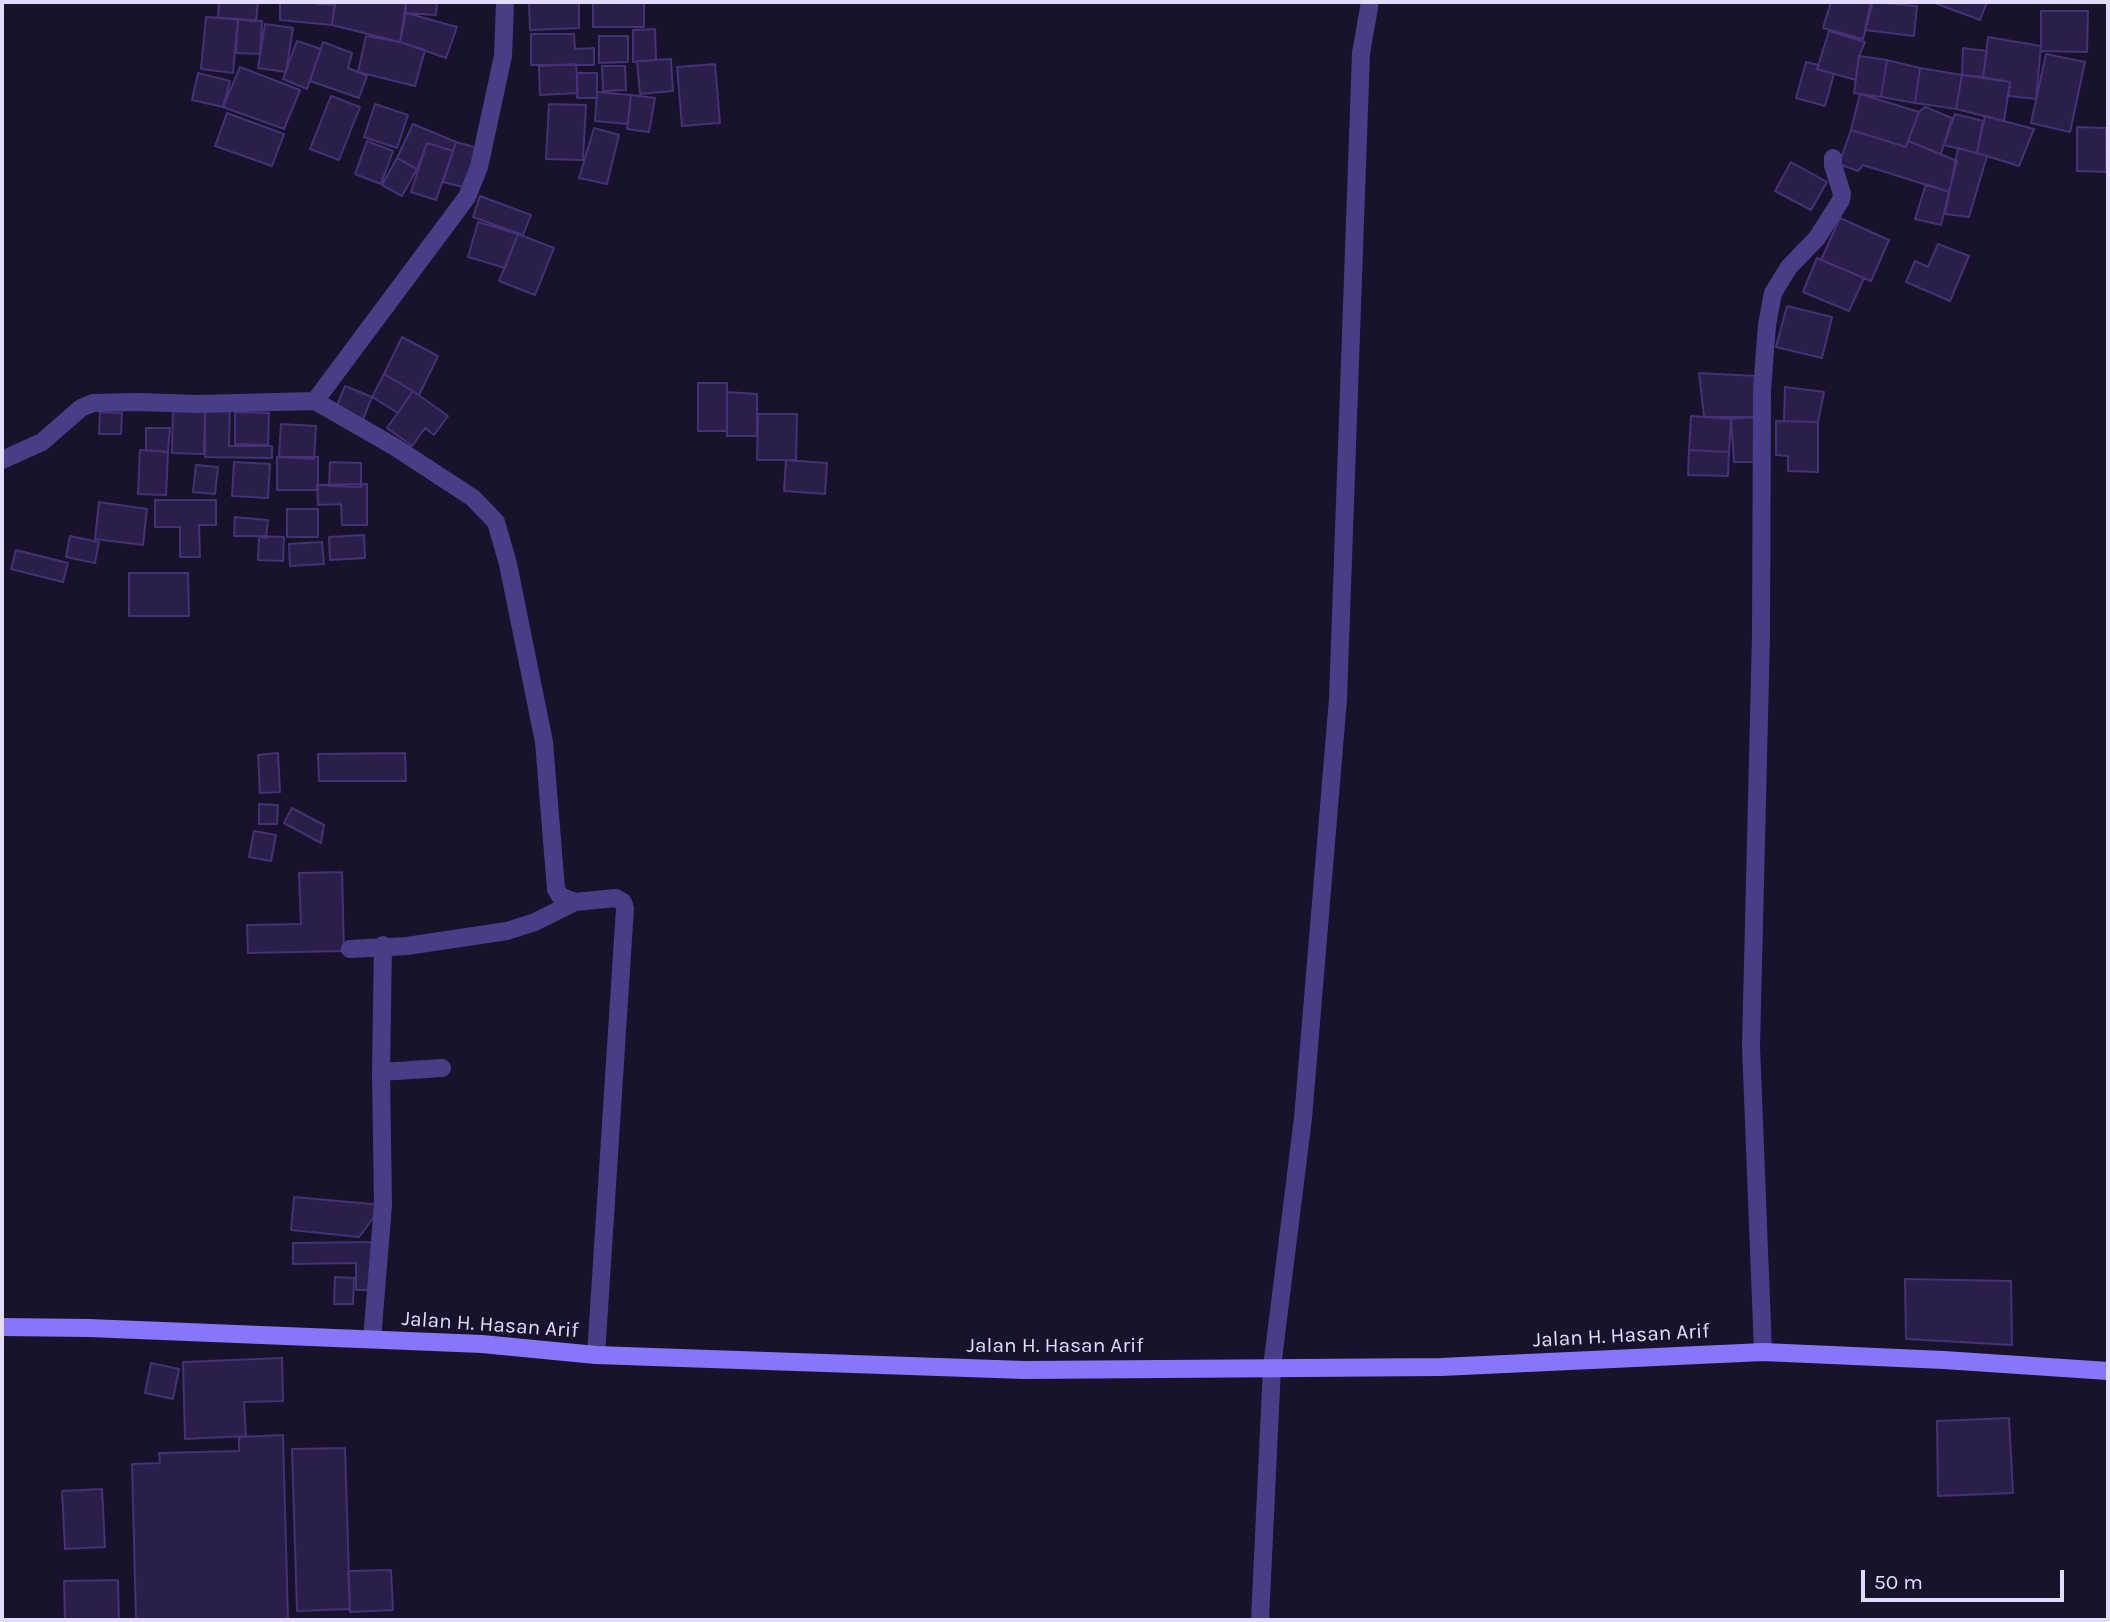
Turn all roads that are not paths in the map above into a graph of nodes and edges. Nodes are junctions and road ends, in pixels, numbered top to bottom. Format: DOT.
graph roads {
  1 [pos="505,2"];
  2 [pos="1370,2"];
  3 [pos="1833,158"];
  4 [pos="315,401"];
  5 [pos="2,460"];
  6 [pos="575,902"];
  7 [pos="383,945"];
  8 [pos="351,949"];
  9 [pos="442,1068"];
  10 [pos="381,1072"];
  11 [pos="2,1327"];
  12 [pos="372,1339"];
  13 [pos="1763,1352"];
  14 [pos="596,1355"];
  15 [pos="1281,1368"];
  16 [pos="2108,1371"];
  17 [pos="1260,1620"];
  1 -- 4 [label="street"];
  2 -- 15 [label="street"];
  3 -- 13 [label="street"];
  4 -- 5 [label="street"];
  4 -- 6 [label="street"];
  6 -- 7 [label="street"];
  6 -- 14 [label="street"];
  7 -- 8 [label="street"];
  7 -- 10 [label="street"];
  9 -- 10 [label="street"];
  10 -- 12 [label="street"];
  11 -- 12 [label="main road, Jalan H. Hasan Arif"];
  12 -- 14 [label="main road, Jalan H. Hasan Arif"];
  13 -- 15 [label="main road, Jalan H. Hasan Arif"];
  13 -- 16 [label="main road, Jalan H. Hasan Arif"];
  14 -- 15 [label="main road, Jalan H. Hasan Arif"];
  15 -- 17 [label="street"];
}
